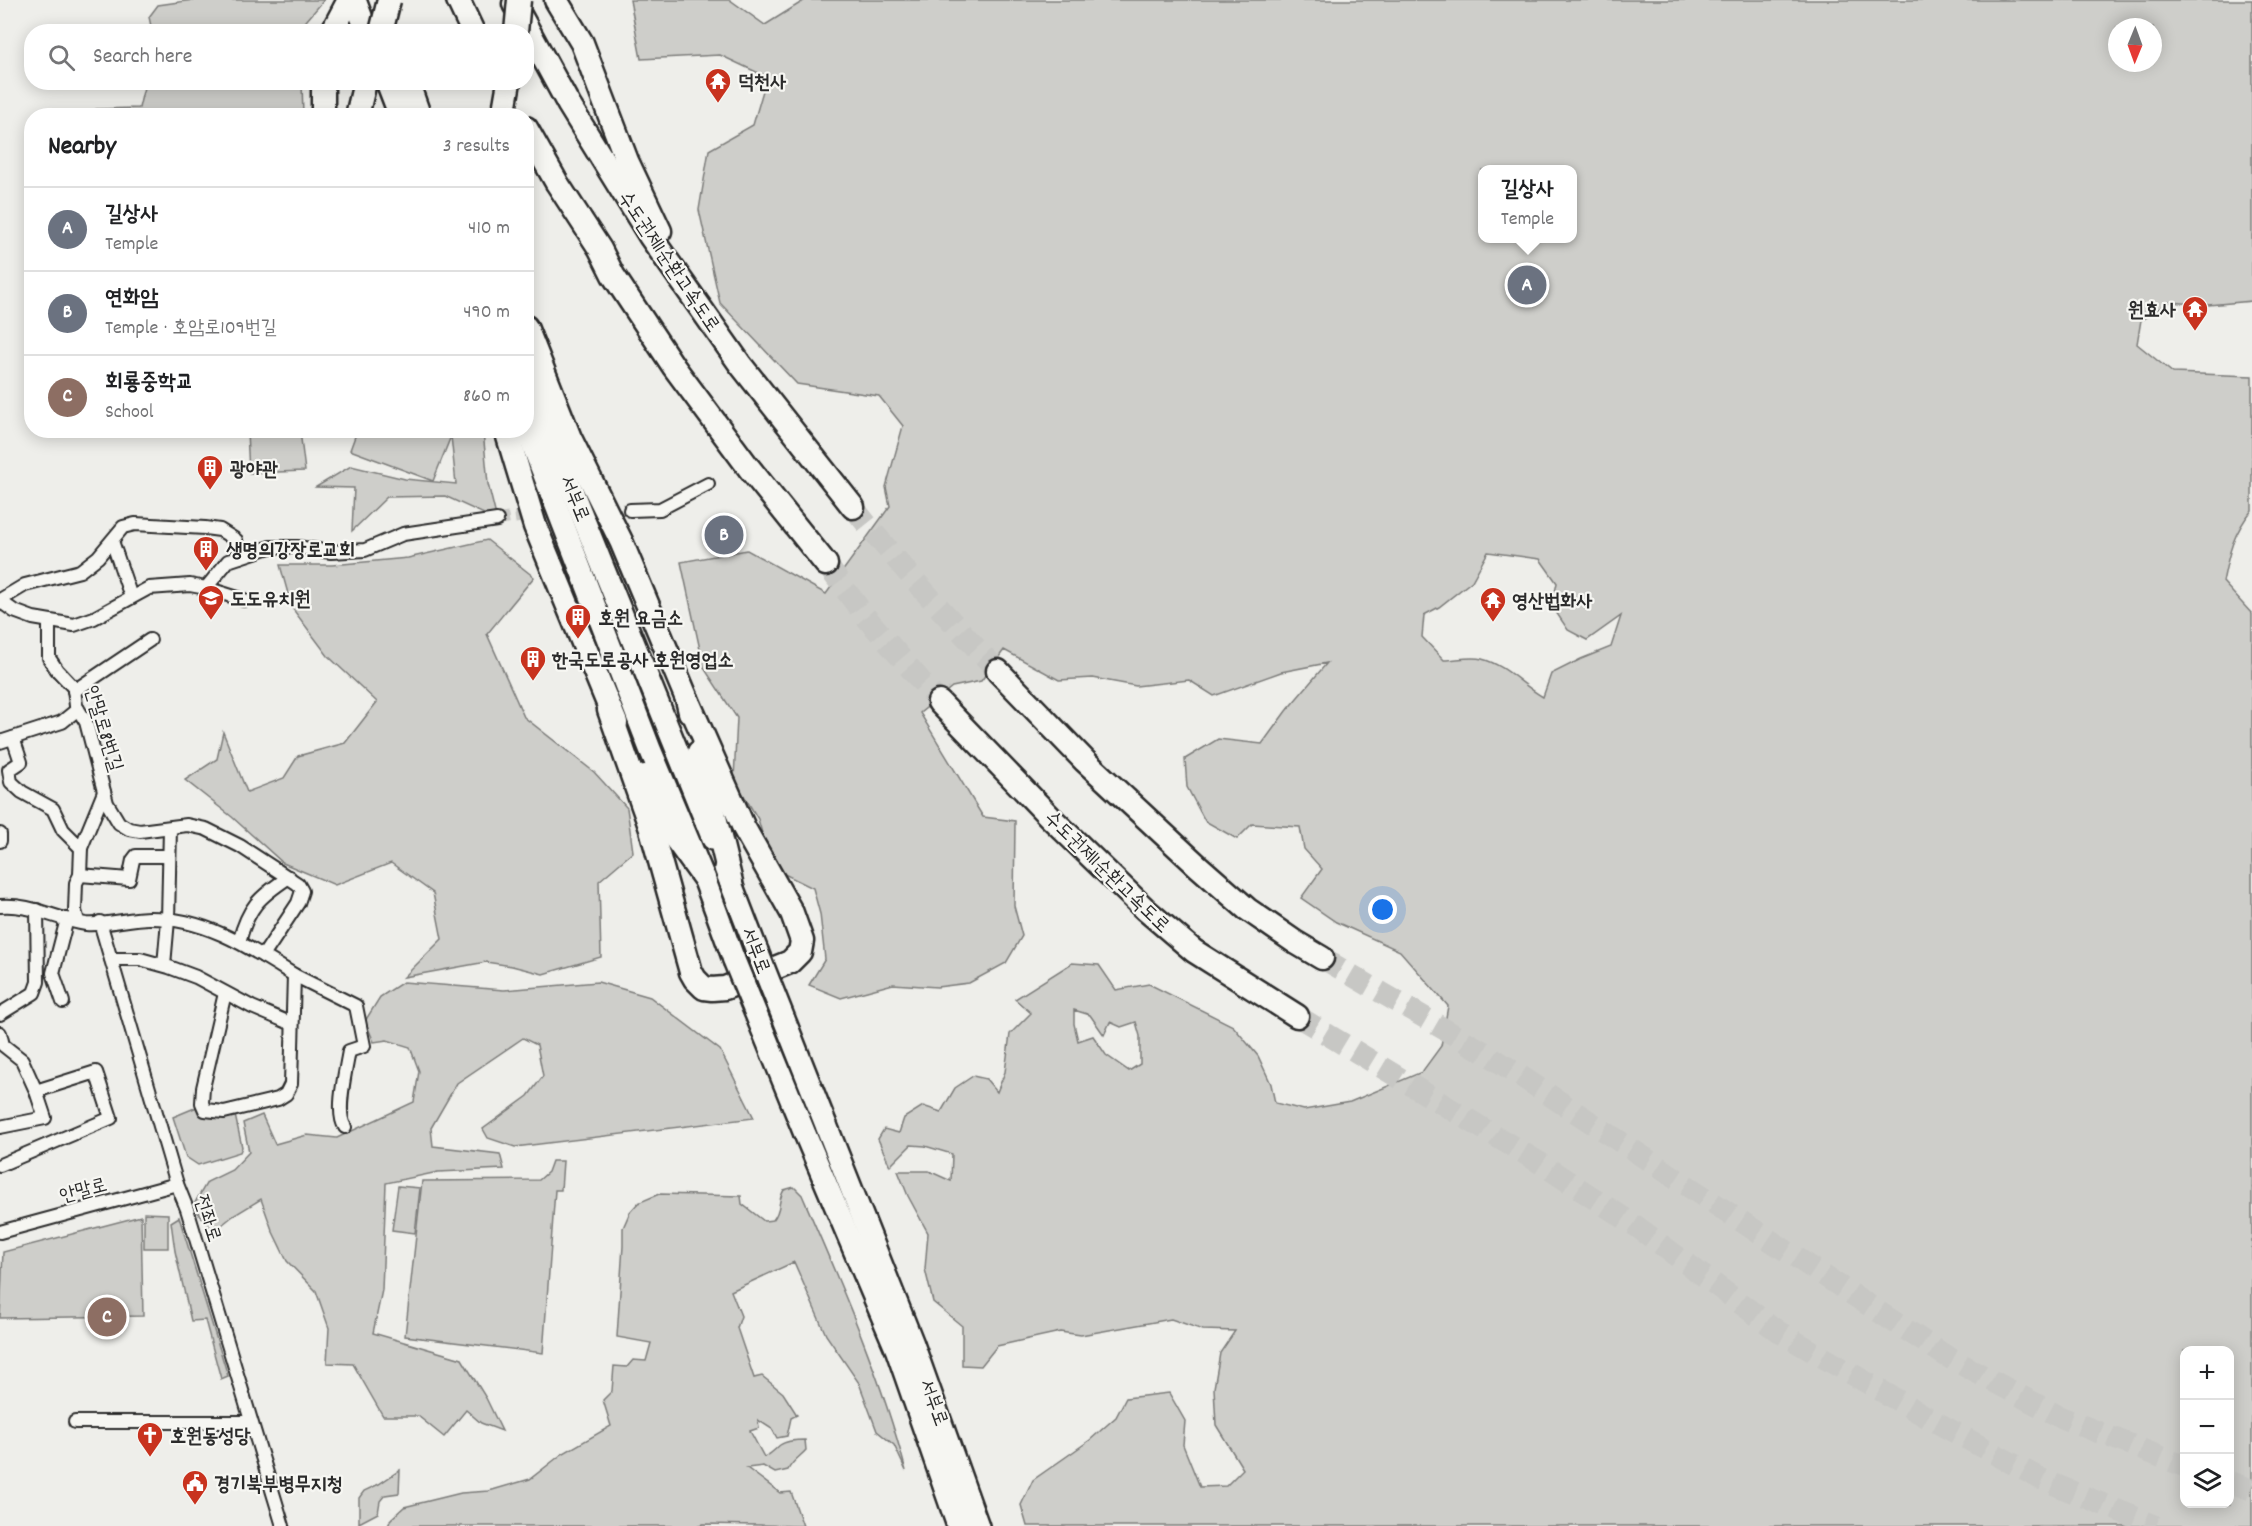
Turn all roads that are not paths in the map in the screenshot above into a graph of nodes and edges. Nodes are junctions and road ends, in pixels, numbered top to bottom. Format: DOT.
graph roads {
  1 [pos="458,0"];
  2 [pos="511,0"];
  3 [pos="519,0"];
  4 [pos="556,0"];
  5 [pos="368,8"];
  6 [pos="344,24"];
  7 [pos="377,24"];
  8 [pos="381,24"];
  9 [pos="469,24"];
  10 [pos="517,24"];
  11 [pos="524,24"];
  12 [pos="534,42"];
  13 [pos="322,90"];
  14 [pos="363,90"];
  15 [pos="390,90"];
  16 [pos="411,90"];
  17 [pos="506,90"];
  18 [pos="507,90"];
  19 [pos="323,108"];
  20 [pos="359,108"];
  21 [pos="397,108"];
  22 [pos="417,108"];
  23 [pos="504,108"];
  24 [pos="516,108"];
  25 [pos="534,142"];
  26 [pos="685,285"];
  27 [pos="534,347"];
  28 [pos="534,397"];
  29 [pos="508,438"];
  30 [pos="530,438"];
  31 [pos="708,484"];
  32 [pos="854,507"];
  33 [pos="630,510"];
  34 [pos="497,520"];
  35 [pos="112,540"];
  36 [pos="239,557"];
  37 [pos="826,564"];
  38 [pos="206,588"];
  39 [pos="131,597"];
  40 [pos="244,600"];
  41 [pos="0,601"];
  42 [pos="49,621"];
  43 [pos="150,640"];
  44 [pos="999,671"];
  45 [pos="74,691"];
  46 [pos="687,699"];
  47 [pos="939,702"];
  48 [pos="78,709"];
  49 [pos="609,710"];
  50 [pos="13,738"];
  51 [pos="0,742"];
  52 [pos="104,792"];
  53 [pos="170,828"];
  54 [pos="0,834"];
  55 [pos="0,841"];
  56 [pos="81,848"];
  57 [pos="170,856"];
  58 [pos="80,875"];
  59 [pos="289,878"];
  60 [pos="704,878"];
  61 [pos="730,882"];
  62 [pos="0,906"];
  63 [pos="37,910"];
  64 [pos="72,920"];
  65 [pos="168,920"];
  66 [pos="100,922"];
  67 [pos="239,942"];
  68 [pos="263,956"];
  69 [pos="1323,958"];
  70 [pos="111,959"];
  71 [pos="164,965"];
  72 [pos="294,975"];
  73 [pos="225,993"];
  74 [pos="63,1002"];
  75 [pos="0,1014"];
  76 [pos="1297,1016"];
  77 [pos="292,1023"];
  78 [pos="1,1042"];
  79 [pos="36,1091"];
  80 [pos="0,1127"];
  81 [pos="345,1127"];
  82 [pos="0,1165"];
  83 [pos="177,1184"];
  84 [pos="0,1232"];
  85 [pos="75,1422"];
  86 [pos="251,1422"];
  87 [pos="283,1526"];
  88 [pos="958,1526"];
  89 [pos="978,1526"];
  1 -- 9 [label="highway"];
  2 -- 11 [label="highway, 수도권제1순환고속도로, bridge"];
  3 -- 10 [label="highway, bridge"];
  4 -- 26 [label="highway"];
  5 -- 6 [label="highway"];
  5 -- 7 [label="highway, bridge"];
  5 -- 8 [label="highway"];
  12 -- 26 [label="highway, 수도권제1순환고속도로, bridge"];
  13 -- 19 [label="highway"];
  14 -- 20 [label="highway"];
  15 -- 21 [label="highway"];
  16 -- 22 [label="highway"];
  17 -- 24 [label="highway"];
  18 -- 23 [label="highway, bridge"];
  25 -- 37 [label="highway"];
  26 -- 32 [label="highway, 수도권제1순환고속도로"];
  27 -- 46 [label="highway"];
  28 -- 61 [label="highway, 서부로"];
  29 -- 49 [label="highway"];
  30 -- 60 [label="highway, 서부로"];
  31 -- 33 [label="street"];
  34 -- 36 [label="street"];
  35 -- 36 [label="street"];
  35 -- 39 [label="street"];
  35 -- 41 [label="street"];
  36 -- 38 [label="street"];
  38 -- 39 [label="street"];
  38 -- 40 [label="street"];
  39 -- 42 [label="street"];
  41 -- 42 [label="street"];
  42 -- 45 [label="street, 안말로8번길"];
  43 -- 45 [label="street"];
  44 -- 69 [label="highway"];
  45 -- 48 [label="street, 안말로8번길"];
  46 -- 49 [label="highway"];
  46 -- 61 [label="highway"];
  47 -- 76 [label="highway, 수도권제1순환고속도로"];
  48 -- 50 [label="street"];
  48 -- 52 [label="street, 안말로8번길"];
  49 -- 60 [label="highway"];
  50 -- 51 [label="street"];
  50 -- 56 [label="street"];
  52 -- 53 [label="street"];
  52 -- 56 [label="street, 안말로8번길"];
  53 -- 57 [label="street"];
  53 -- 59 [label="street"];
  54 -- 55 [label="street"];
  56 -- 58 [label="street, 안말로8번길"];
  57 -- 58 [label="street"];
  57 -- 65 [label="street"];
  58 -- 64 [label="street, 안말로8번길"];
  59 -- 67 [label="street"];
  59 -- 68 [label="street"];
  60 -- 88 [label="highway, 서부로, bridge"];
  61 -- 89 [label="highway, 서부로, bridge"];
  62 -- 63 [label="street"];
  63 -- 64 [label="street"];
  63 -- 75 [label="street"];
  64 -- 66 [label="street"];
  64 -- 74 [label="street, 안말로8번길"];
  65 -- 66 [label="street"];
  65 -- 67 [label="street"];
  65 -- 71 [label="street"];
  66 -- 70 [label="street, 전좌로"];
  67 -- 68 [label="street"];
  68 -- 72 [label="street"];
  70 -- 71 [label="street"];
  70 -- 83 [label="street, 전좌로"];
  71 -- 73 [label="street"];
  72 -- 77 [label="street"];
  72 -- 81 [label="street"];
  73 -- 77 [label="street"];
  73 -- 77 [label="street"];
  78 -- 79 [label="street"];
  79 -- 80 [label="street"];
  79 -- 82 [label="street"];
  83 -- 84 [label="street, 안말로"];
  83 -- 86 [label="street, 전좌로"];
  85 -- 86 [label="street"];
  86 -- 87 [label="street, 전좌로"];
}
